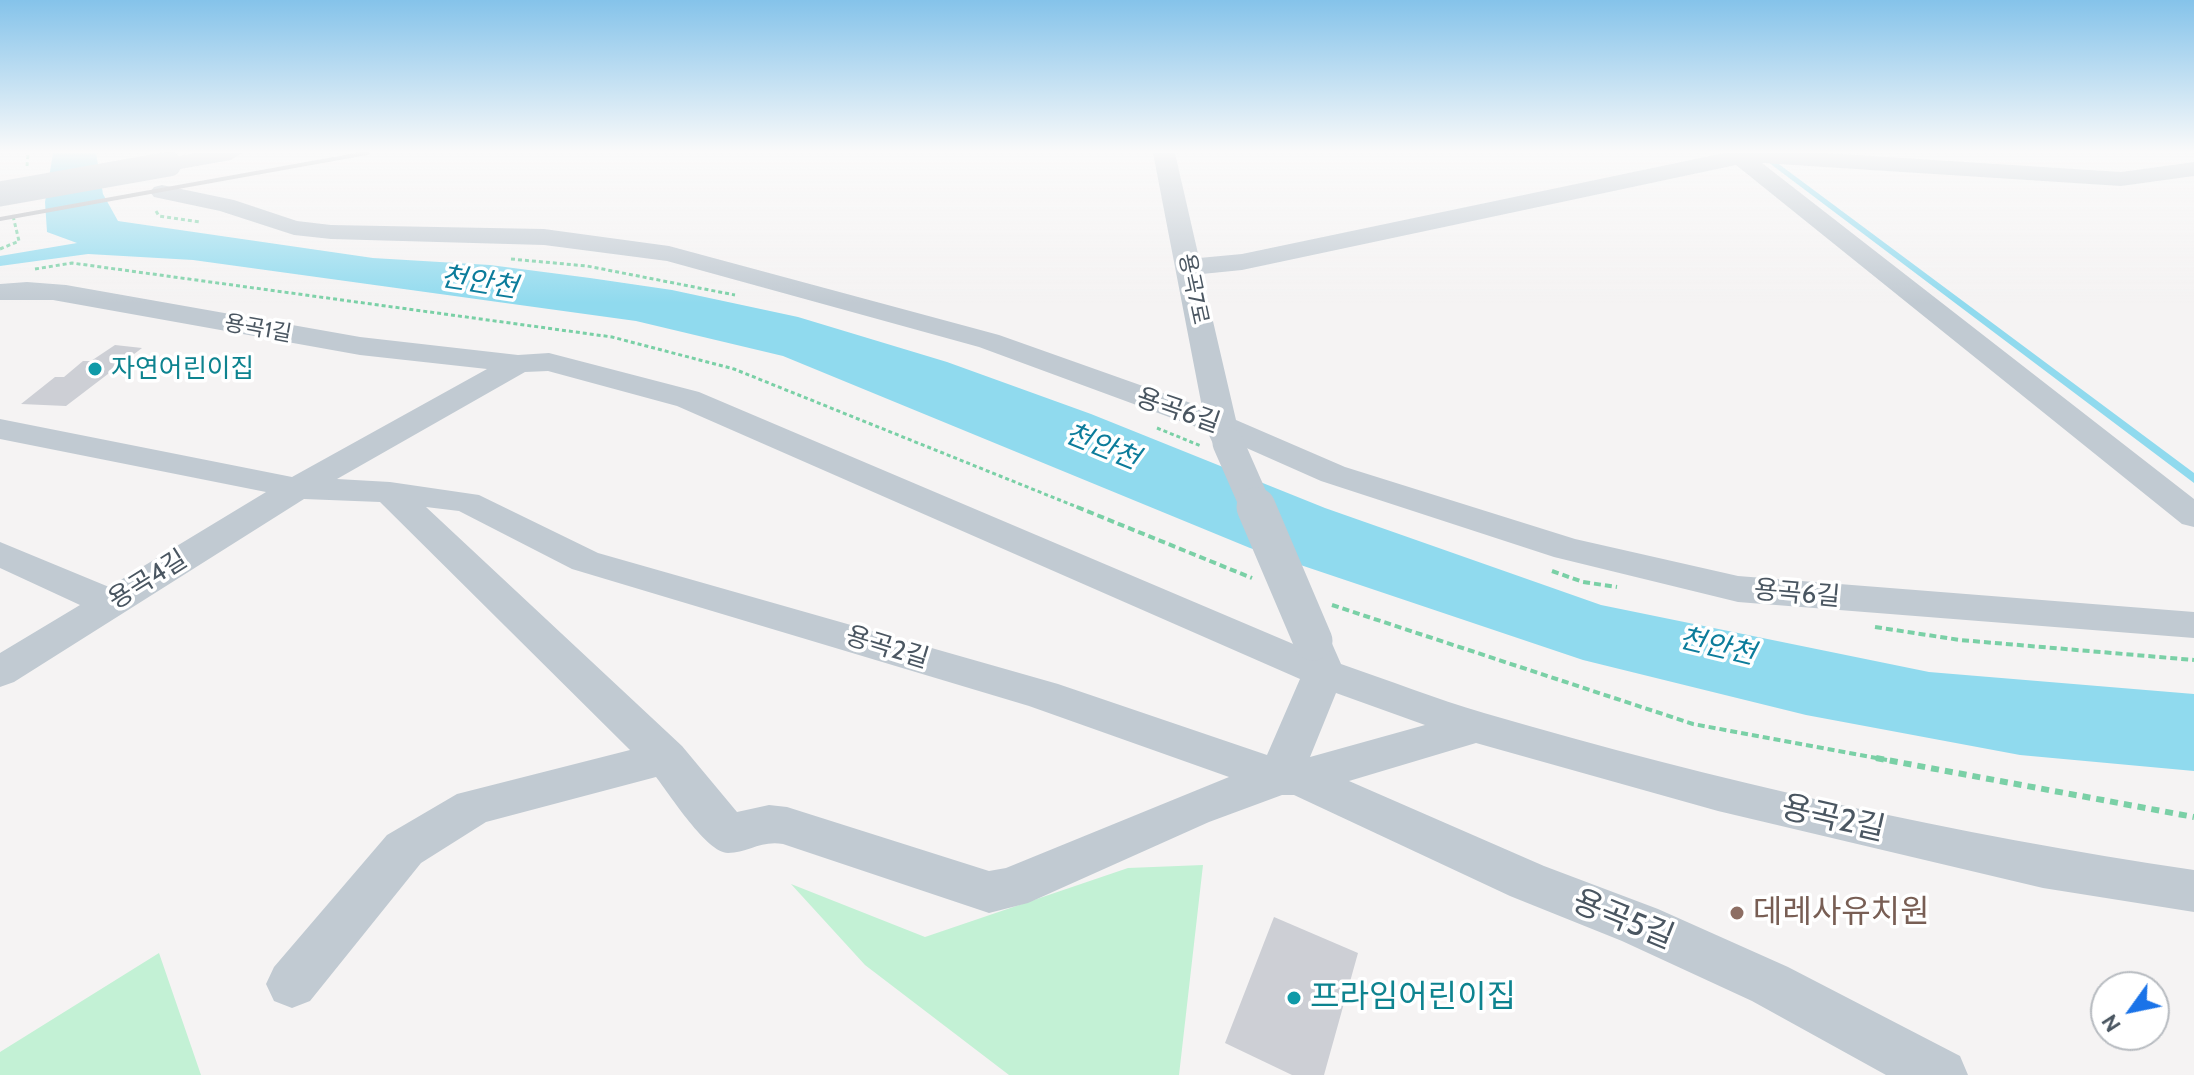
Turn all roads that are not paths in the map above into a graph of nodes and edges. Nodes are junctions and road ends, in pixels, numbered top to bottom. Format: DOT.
graph roads {
  1 [pos="217,203"];
  2 [pos="1175,203"];
  3 [pos="1517,203"];
  4 [pos="1802,203"];
  5 [pos="1189,267"];
  6 [pos="0,292"];
  7 [pos="518,364"];
  8 [pos="0,429"];
  9 [pos="1224,434"];
  10 [pos="297,488"];
  11 [pos="390,492"];
  12 [pos="2194,516"];
  13 [pos="0,554"];
  14 [pos="110,603"];
  15 [pos="2194,625"];
  16 [pos="1318,657"];
  17 [pos="0,672"];
  18 [pos="1476,727"];
  19 [pos="666,758"];
  20 [pos="1289,778"];
  21 [pos="2194,891"];
  22 [pos="292,984"];
  23 [pos="1940,1075"];
  1 -- 9 [label="street, 용곡6길"];
  2 -- 5 [label="street, 용곡7로"];
  3 -- 5 [label="street"];
  4 -- 12 [label="street"];
  5 -- 9 [label="street, 용곡7로"];
  6 -- 7 [label="street, 용곡1길"];
  7 -- 10 [label="street, 용곡4길"];
  7 -- 16 [label="street, 용곡2길"];
  8 -- 10 [label="street"];
  9 -- 15 [label="street, 용곡6길"];
  9 -- 16 [label="street, 용곡7로, bridge"];
  10 -- 11 [label="street, 용곡2길"];
  10 -- 14 [label="street, 용곡4길"];
  11 -- 19 [label="street"];
  11 -- 20 [label="street, 용곡2길"];
  13 -- 14 [label="street"];
  14 -- 17 [label="street, 용곡4길"];
  16 -- 18 [label="street, 용곡2길"];
  16 -- 20 [label="street"];
  18 -- 20 [label="street"];
  18 -- 21 [label="street, 용곡2길"];
  19 -- 20 [label="street"];
  19 -- 22 [label="street"];
  20 -- 23 [label="street, 용곡5길"];
}
